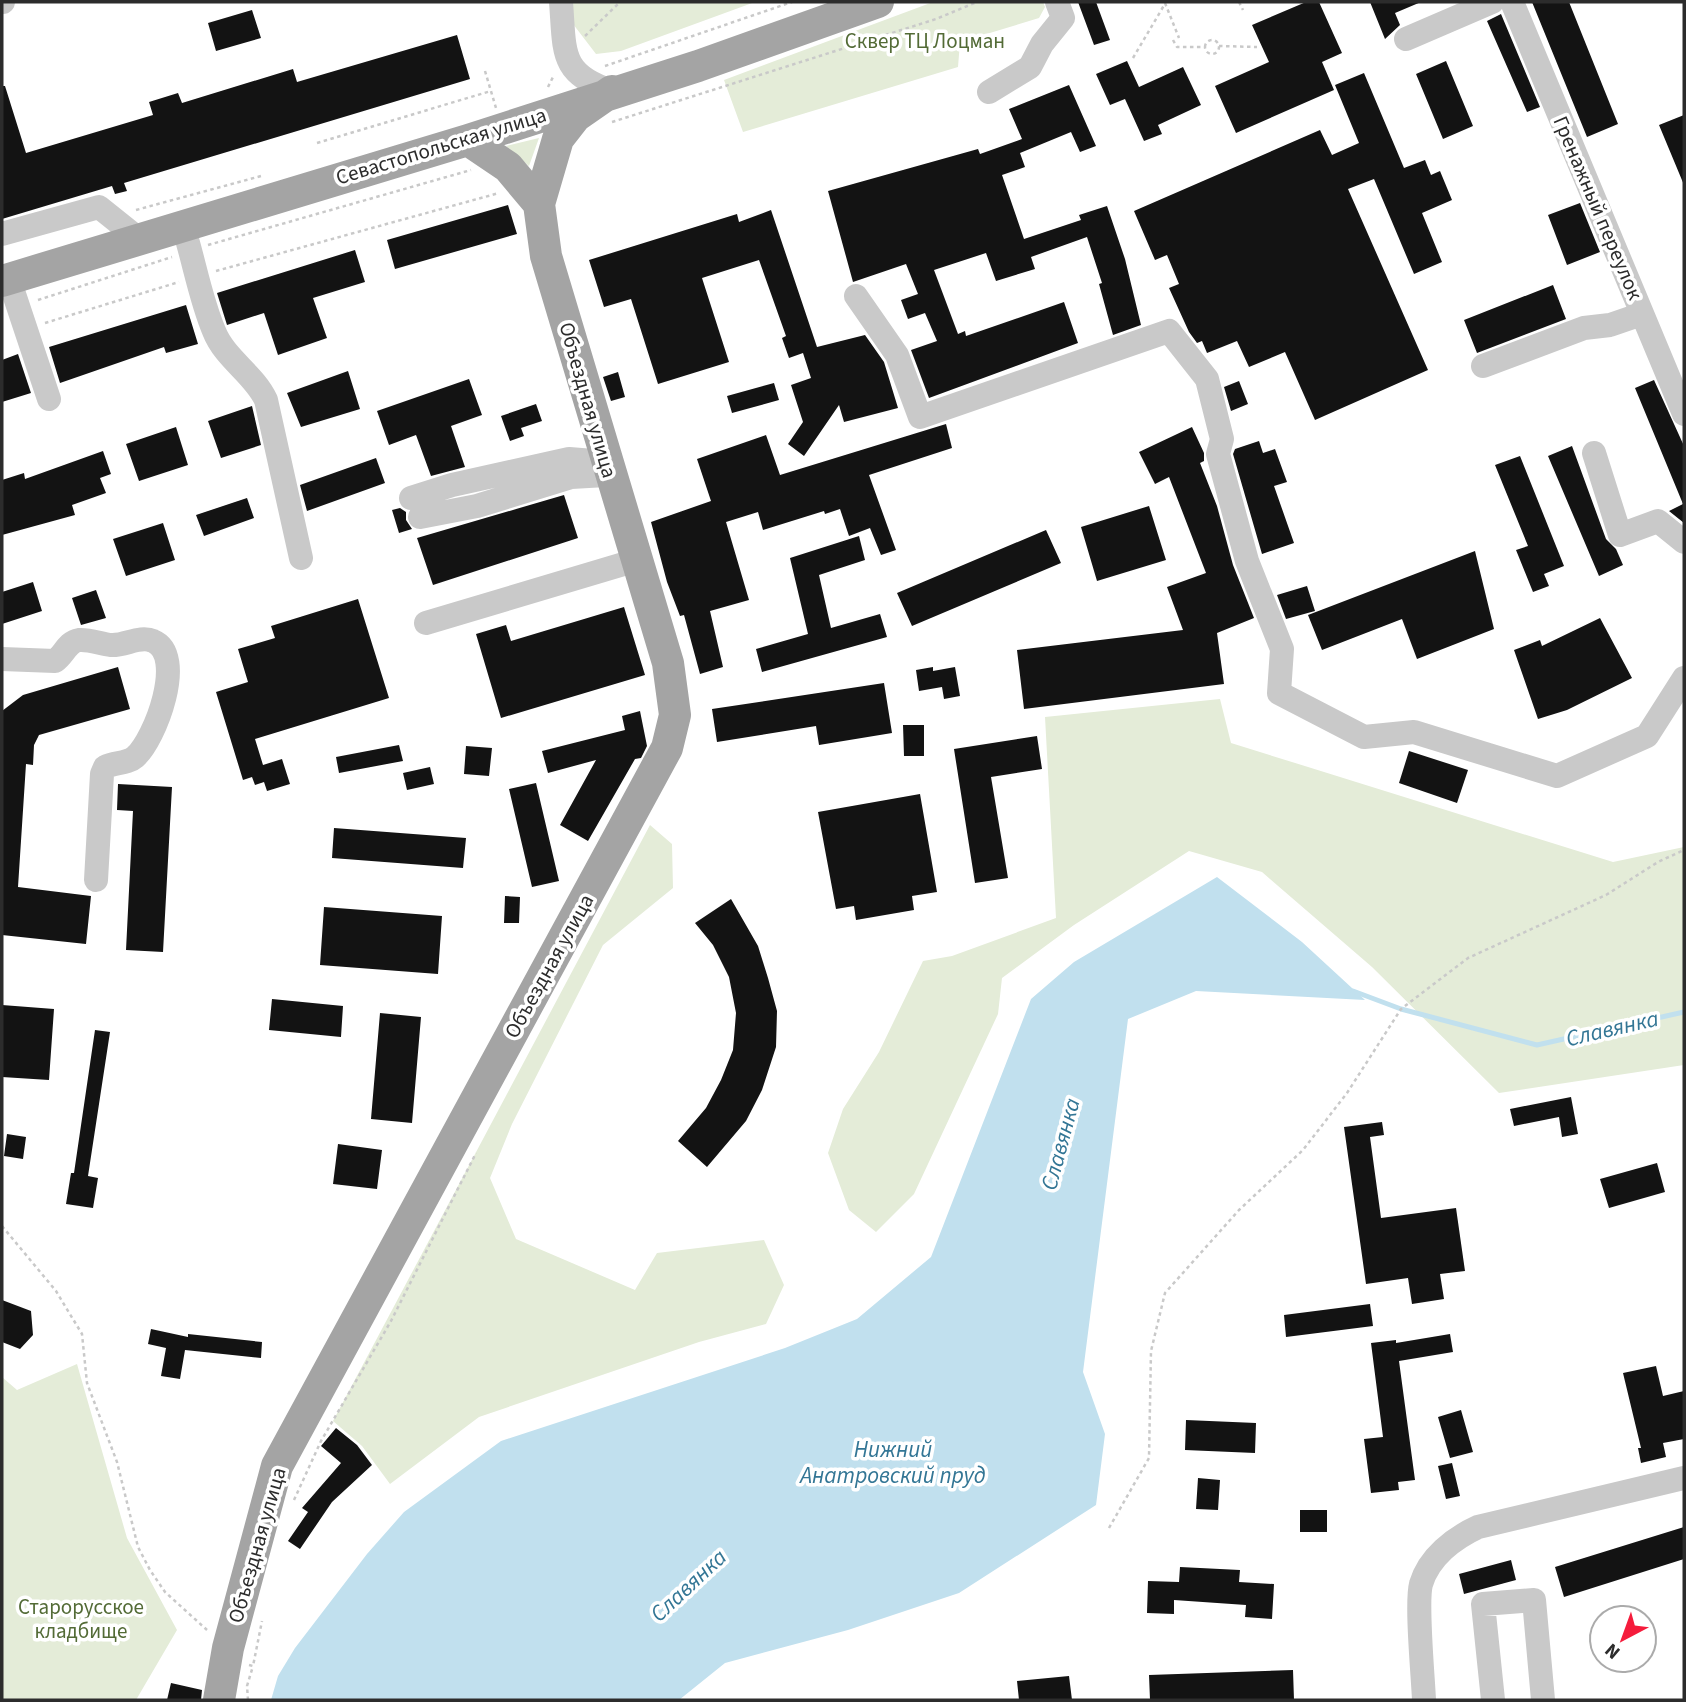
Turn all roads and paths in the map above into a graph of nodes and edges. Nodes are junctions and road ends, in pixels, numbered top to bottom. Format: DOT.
graph roads {
  1 [pos="561,2"];
  2 [pos="620,2"];
  3 [pos="792,2"];
  4 [pos="878,2"];
  5 [pos="977,2"];
  6 [pos="1057,2"];
  7 [pos="1165,2"];
  8 [pos="1239,2"];
  9 [pos="1492,2"];
  10 [pos="1512,2"];
  11 [pos="1243,10"];
  12 [pos="1179,38"];
  13 [pos="1406,39"];
  14 [pos="582,40"];
  15 [pos="1173,40"];
  16 [pos="1204,47"];
  17 [pos="1219,47"];
  18 [pos="1257,47"];
  19 [pos="1133,58"];
  20 [pos="485,71"];
  21 [pos="607,79"];
  22 [pos="549,87"];
  23 [pos="491,91"];
  24 [pos="538,91"];
  25 [pos="989,92"];
  26 [pos="507,103"];
  27 [pos="496,108"];
  28 [pos="485,111"];
  29 [pos="606,124"];
  30 [pos="317,143"];
  31 [pos="473,153"];
  32 [pos="271,173"];
  33 [pos="507,191"];
  34 [pos="539,204"];
  35 [pos="110,217"];
  36 [pos="2,234"];
  37 [pos="187,238"];
  38 [pos="139,239"];
  39 [pos="198,276"];
  40 [pos="856,296"];
  41 [pos="14,299"];
  42 [pos="1642,314"];
  43 [pos="1483,366"];
  44 [pos="49,399"];
  45 [pos="1684,414"];
  46 [pos="1594,453"];
  47 [pos="608,468"];
  48 [pos="416,507"];
  49 [pos="1684,542"];
  50 [pos="301,558"];
  51 [pos="637,560"];
  52 [pos="426,622"];
  53 [pos="2,659"];
  54 [pos="1684,678"];
  55 [pos="1684,850"];
  56 [pos="96,880"];
  57 [pos="481,1141"];
  58 [pos="2,1226"];
  59 [pos="1684,1478"];
  60 [pos="290,1510"];
  61 [pos="1109,1528"];
  62 [pos="263,1614"];
  63 [pos="240,1657"];
  64 [pos="219,1700"];
  65 [pos="248,1700"];
  66 [pos="1424,1700"];
  67 [pos="1493,1700"];
  68 [pos="1543,1700"];
  1 -- 21 [label="street"];
  2 -- 14 [label="path"];
  3 -- 21 [label="path"];
  4 -- 21 [label="main road, Севастопольская улица"];
  5 -- 29 [label="path"];
  6 -- 25 [label="street"];
  7 -- 12 [label="path"];
  7 -- 19 [label="path"];
  8 -- 11 [label="path"];
  9 -- 13 [label="street"];
  10 -- 42 [label="street, Гренажный переулок"];
  15 -- 16 [label="path"];
  16 -- 17 [label="path"];
  16 -- 17 [label="path"];
  17 -- 18 [label="path"];
  20 -- 23 [label="path"];
  21 -- 31 [label="main road, Севастопольская улица"];
  21 -- 34 [label="main road, Объездная улица"];
  22 -- 24 [label="path"];
  23 -- 27 [label="path"];
  23 -- 30 [label="path"];
  26 -- 27 [label="path"];
  27 -- 28 [label="path"];
  31 -- 34 [label="main road"];
  31 -- 37 [label="main road, Севастопольская улица"];
  31 -- 37 [label="path"];
  32 -- 35 [label="path"];
  33 -- 39 [label="path"];
  34 -- 47 [label="main road, Объездная улица"];
  35 -- 36 [label="street"];
  35 -- 38 [label="street"];
  37 -- 38 [label="main road, Севастопольская улица"];
  37 -- 39 [label="street"];
  37 -- 41 [label="path"];
  38 -- 41 [label="main road, Севастопольская улица"];
  39 -- 41 [label="path"];
  39 -- 50 [label="street"];
  40 -- 54 [label="street"];
  41 -- 44 [label="street"];
  42 -- 43 [label="street"];
  42 -- 45 [label="street, Гренажный переулок"];
  46 -- 49 [label="street"];
  47 -- 48 [label="street"];
  47 -- 51 [label="main road, Объездная улица"];
  51 -- 52 [label="street"];
  51 -- 63 [label="main road, Объездная улица"];
  53 -- 56 [label="street"];
  55 -- 61 [label="path"];
  57 -- 60 [label="path"];
  58 -- 63 [label="path"];
  59 -- 66 [label="street"];
  62 -- 63 [label="path"];
  63 -- 64 [label="main road, Объездная улица"];
  63 -- 65 [label="path"];
  67 -- 68 [label="street"];
}
